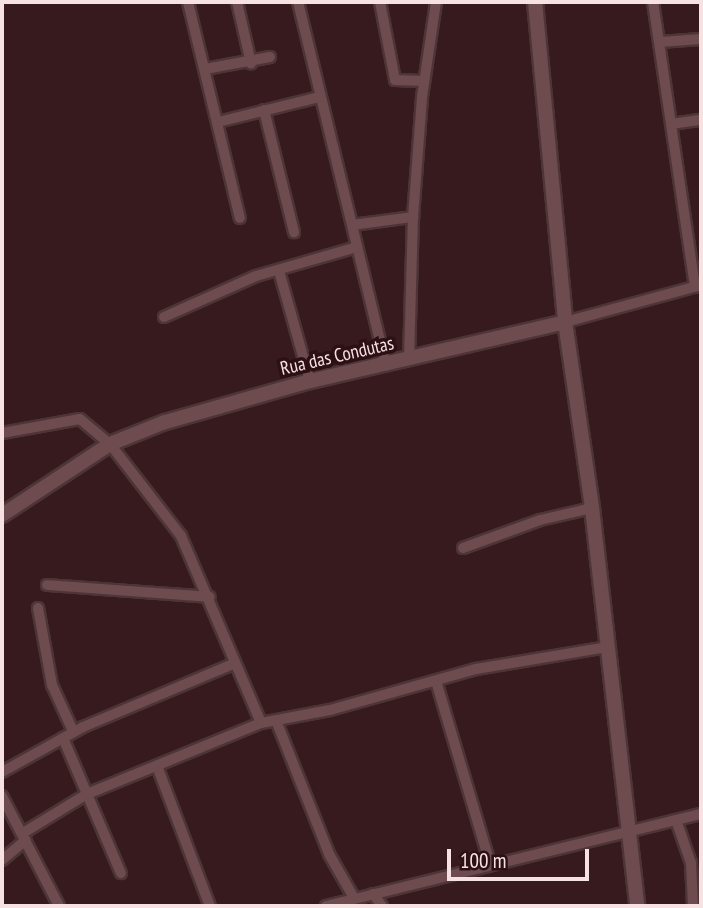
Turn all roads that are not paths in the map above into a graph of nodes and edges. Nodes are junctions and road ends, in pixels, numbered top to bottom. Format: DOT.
graph roads {
  1 [pos="188,2"];
  2 [pos="237,2"];
  3 [pos="298,2"];
  4 [pos="380,2"];
  5 [pos="436,2"];
  6 [pos="535,2"];
  7 [pos="653,2"];
  8 [pos="701,39"];
  9 [pos="660,43"];
  10 [pos="270,57"];
  11 [pos="251,63"];
  12 [pos="205,69"];
  13 [pos="425,81"];
  14 [pos="320,97"];
  15 [pos="264,110"];
  16 [pos="701,120"];
  17 [pos="218,122"];
  18 [pos="671,124"];
  19 [pos="413,217"];
  20 [pos="240,218"];
  21 [pos="352,225"];
  22 [pos="295,232"];
  23 [pos="357,247"];
  24 [pos="279,271"];
  25 [pos="698,286"];
  26 [pos="164,317"];
  27 [pos="565,322"];
  28 [pos="409,359"];
  29 [pos="386,365"];
  30 [pos="310,381"];
  31 [pos="2,433"];
  32 [pos="110,444"];
  33 [pos="592,508"];
  34 [pos="2,515"];
  35 [pos="463,548"];
  36 [pos="47,585"];
  37 [pos="210,597"];
  38 [pos="38,608"];
  39 [pos="608,647"];
  40 [pos="234,663"];
  41 [pos="436,681"];
  42 [pos="261,723"];
  43 [pos="277,723"];
  44 [pos="68,735"];
  45 [pos="157,766"];
  46 [pos="2,772"];
  47 [pos="87,794"];
  48 [pos="2,796"];
  49 [pos="701,814"];
  50 [pos="6,816"];
  51 [pos="676,820"];
  52 [pos="627,835"];
  53 [pos="24,837"];
  54 [pos="2,860"];
  55 [pos="490,863"];
  56 [pos="696,864"];
  57 [pos="121,873"];
  58 [pos="373,894"];
  59 [pos="354,898"];
  60 [pos="59,906"];
  61 [pos="210,906"];
  62 [pos="326,906"];
  63 [pos="382,906"];
  64 [pos="638,906"];
  65 [pos="693,906"];
  1 -- 12 [label="street"];
  2 -- 11 [label="street"];
  3 -- 14 [label="street"];
  4 -- 13 [label="street"];
  5 -- 13 [label="street"];
  6 -- 27 [label="street"];
  7 -- 9 [label="street"];
  8 -- 9 [label="street"];
  9 -- 18 [label="street"];
  10 -- 11 [label="street"];
  11 -- 12 [label="street"];
  12 -- 17 [label="street"];
  13 -- 19 [label="street"];
  14 -- 15 [label="street"];
  14 -- 21 [label="street"];
  15 -- 17 [label="street"];
  15 -- 22 [label="street"];
  16 -- 18 [label="street"];
  17 -- 20 [label="street"];
  18 -- 25 [label="street"];
  19 -- 21 [label="street"];
  19 -- 28 [label="street"];
  21 -- 23 [label="street"];
  23 -- 24 [label="street"];
  23 -- 29 [label="street"];
  24 -- 26 [label="street"];
  24 -- 30 [label="street"];
  25 -- 27 [label="street, Rua das Condutas"];
  27 -- 28 [label="street, Rua das Condutas"];
  27 -- 33 [label="street"];
  28 -- 29 [label="street, Rua das Condutas"];
  29 -- 30 [label="street, Rua das Condutas"];
  30 -- 32 [label="street, Rua das Condutas"];
  31 -- 32 [label="street"];
  32 -- 34 [label="street, Rua das Condutas"];
  32 -- 37 [label="street"];
  33 -- 35 [label="street"];
  33 -- 39 [label="street"];
  36 -- 37 [label="street"];
  37 -- 40 [label="street"];
  38 -- 44 [label="street"];
  39 -- 41 [label="street"];
  39 -- 52 [label="street"];
  40 -- 42 [label="street"];
  40 -- 44 [label="street"];
  41 -- 43 [label="street"];
  41 -- 55 [label="street"];
  42 -- 43 [label="street"];
  42 -- 45 [label="street"];
  43 -- 59 [label="street"];
  44 -- 46 [label="street"];
  44 -- 47 [label="street"];
  45 -- 47 [label="street"];
  45 -- 61 [label="street"];
  47 -- 53 [label="street"];
  47 -- 57 [label="street"];
  48 -- 50 [label="street"];
  49 -- 51 [label="street"];
  50 -- 53 [label="street"];
  51 -- 52 [label="street"];
  51 -- 56 [label="street"];
  52 -- 55 [label="street"];
  52 -- 64 [label="street"];
  53 -- 54 [label="street"];
  53 -- 60 [label="street"];
  55 -- 58 [label="street"];
  56 -- 65 [label="street"];
  58 -- 59 [label="street"];
  58 -- 63 [label="street"];
  59 -- 62 [label="street"];
}
